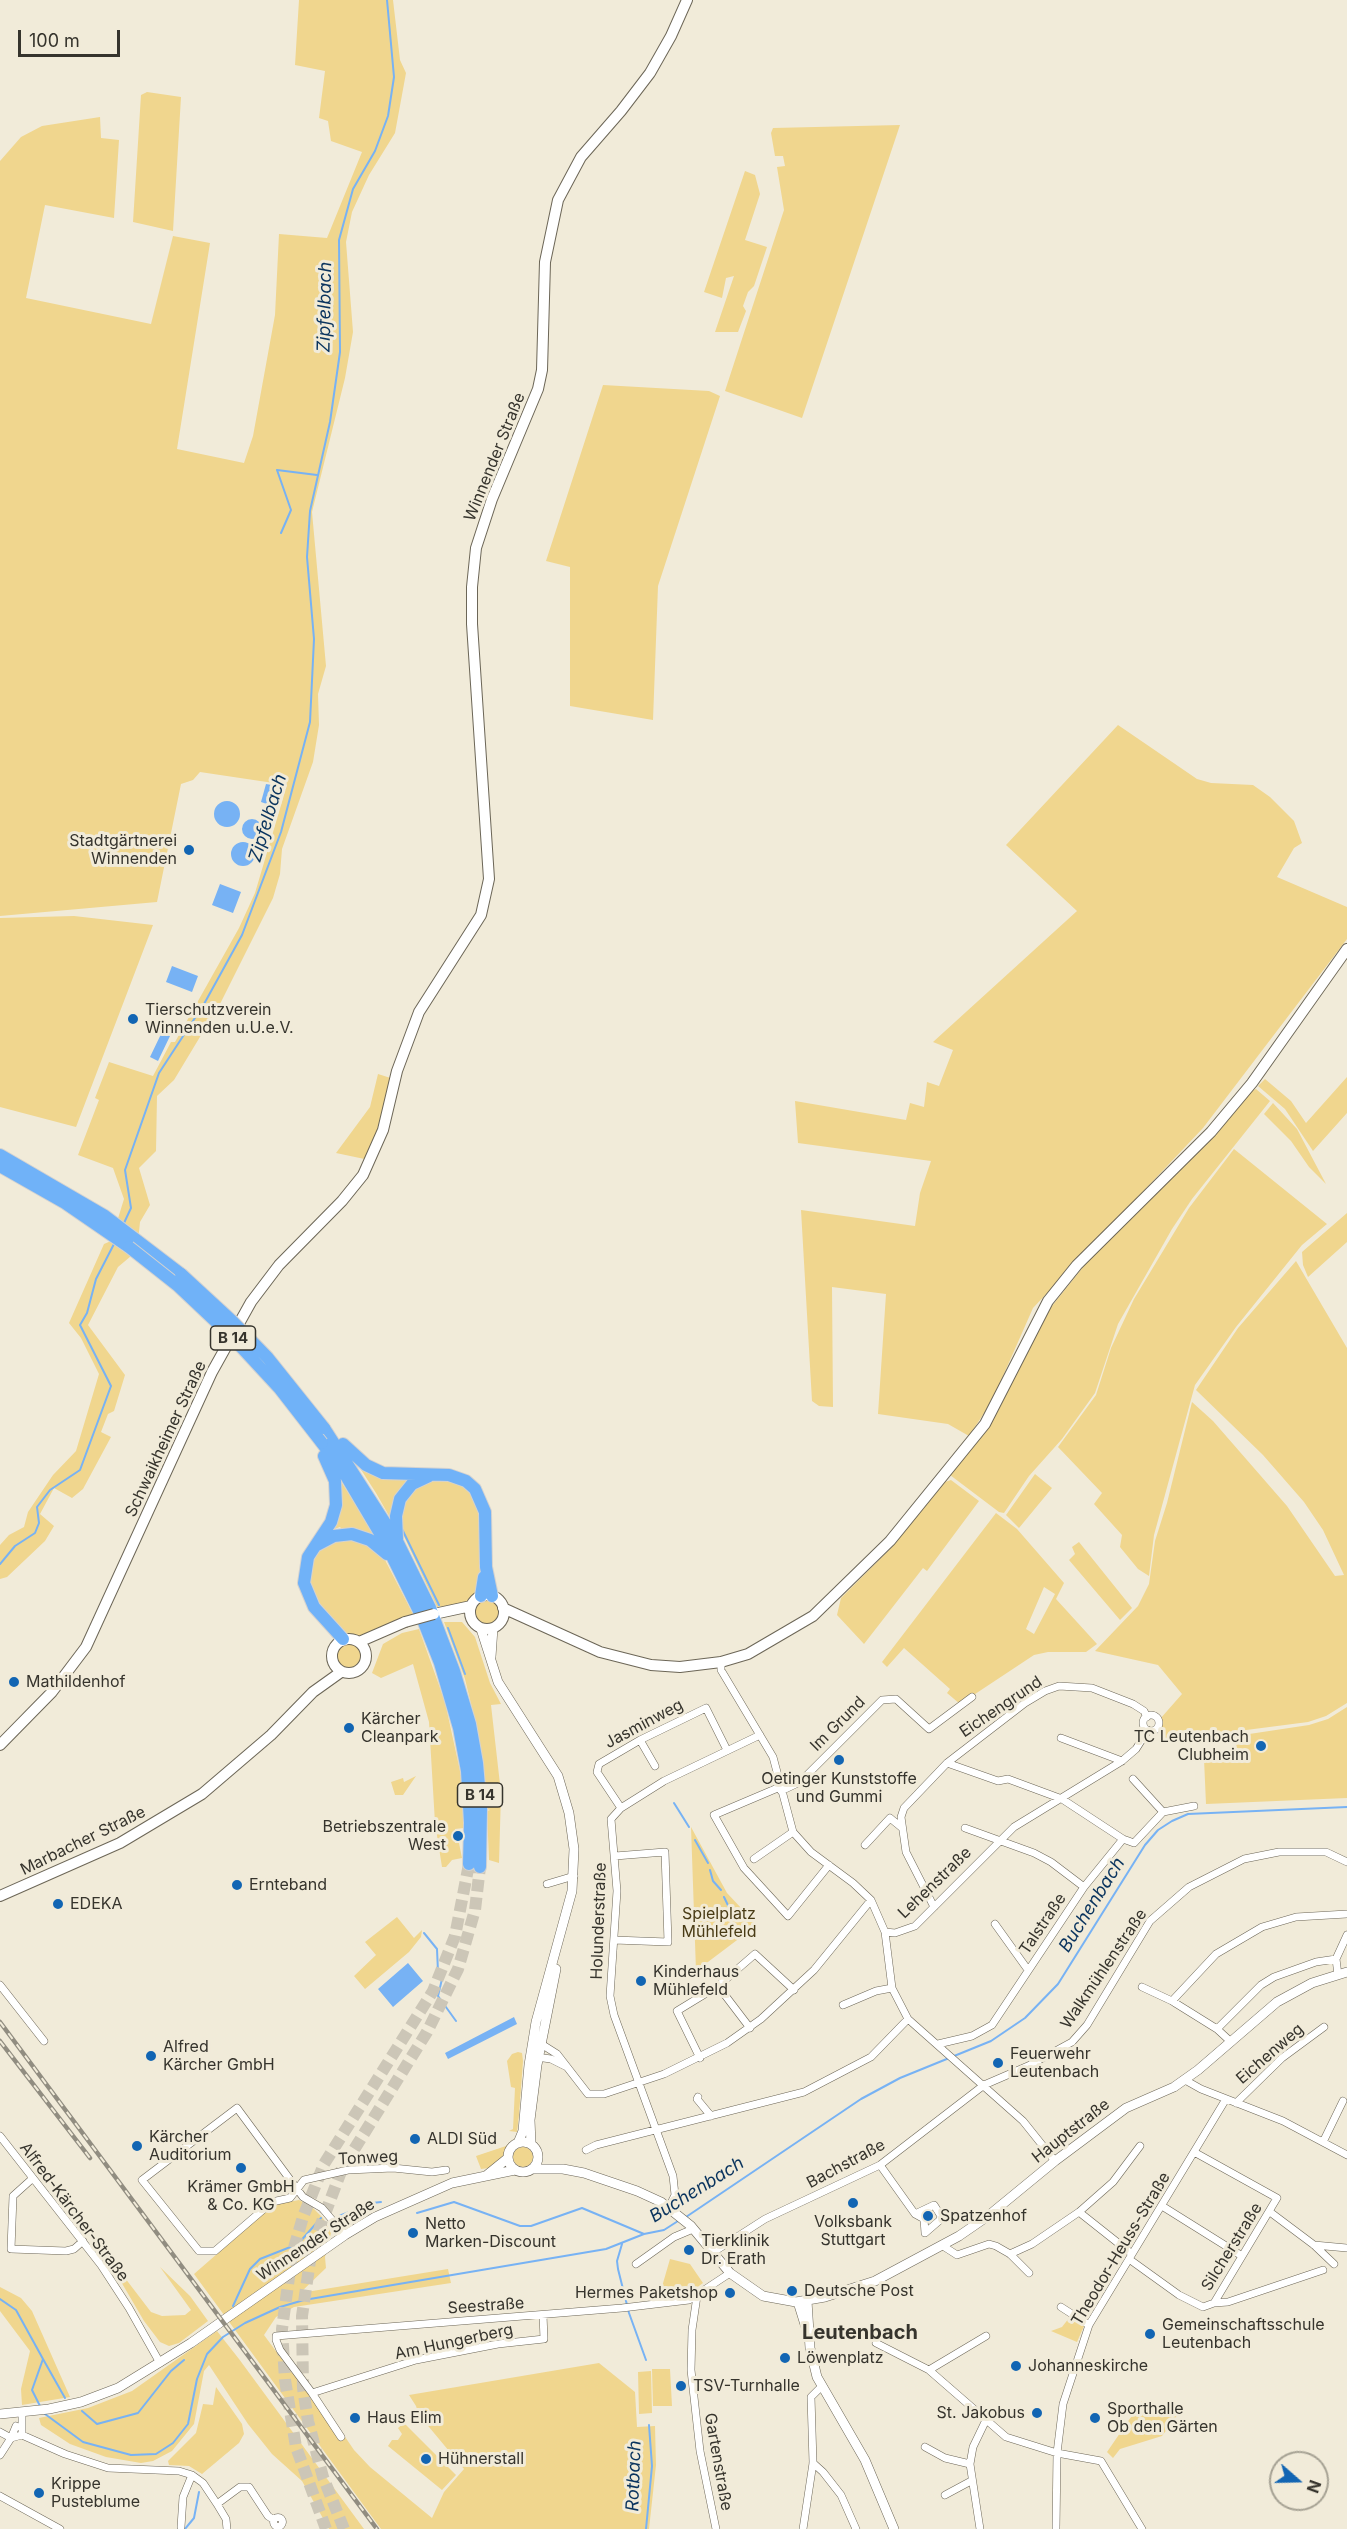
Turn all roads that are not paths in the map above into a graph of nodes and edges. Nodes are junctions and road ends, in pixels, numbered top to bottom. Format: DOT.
graph roads {
  1 [pos="687,0"];
  2 [pos="485,821"];
  3 [pos="1347,949"];
  4 [pos="0,1155"];
  5 [pos="0,1166"];
  6 [pos="328,1435"];
  7 [pos="431,1475"];
  8 [pos="398,1543"];
  9 [pos="316,1545"];
  10 [pos="393,1558"];
  11 [pos="486,1596"];
  12 [pos="471,1606"];
  13 [pos="450,1612"];
  14 [pos="503,1614"];
  15 [pos="470,1617"];
  16 [pos="481,1629"];
  17 [pos="493,1629"];
  18 [pos="339,1642"];
  19 [pos="362,1646"];
  20 [pos="721,1662"];
  21 [pos="333,1663"];
  22 [pos="492,1668"];
  23 [pos="341,1672"];
  24 [pos="313,1692"];
  25 [pos="972,1697"];
  26 [pos="1147,1717"];
  27 [pos="1148,1730"];
  28 [pos="760,1735"];
  29 [pos="1062,1738"];
  30 [pos="640,1740"];
  31 [pos="0,1745"];
  32 [pos="727,1750"];
  33 [pos="1122,1761"];
  34 [pos="947,1763"];
  35 [pos="655,1766"];
  36 [pos="1133,1779"];
  37 [pos="781,1789"];
  38 [pos="1062,1799"];
  39 [pos="1194,1806"];
  40 [pos="621,1808"];
  41 [pos="1163,1812"];
  42 [pos="901,1827"];
  43 [pos="965,1828"];
  44 [pos="793,1832"];
  45 [pos="1123,1839"];
  46 [pos="998,1840"];
  47 [pos="865,1845"];
  48 [pos="615,1856"];
  49 [pos="754,1859"];
  50 [pos="1347,1862"];
  51 [pos="829,1865"];
  52 [pos="574,1876"];
  53 [pos="548,1884"];
  54 [pos="1084,1887"];
  55 [pos="0,1896"];
  56 [pos="871,1900"];
  57 [pos="934,1907"];
  58 [pos="1347,1914"];
  59 [pos="995,1924"];
  60 [pos="885,1932"];
  61 [pos="1347,1935"];
  62 [pos="614,1940"];
  63 [pos="1336,1959"];
  64 [pos="1028,1970"];
  65 [pos="1343,1973"];
  66 [pos="0,1985"];
  67 [pos="718,1986"];
  68 [pos="1142,1987"];
  69 [pos="892,1988"];
  70 [pos="794,1990"];
  71 [pos="1172,2001"];
  72 [pos="843,2005"];
  73 [pos="908,2019"];
  74 [pos="1324,2027"];
  75 [pos="750,2028"];
  76 [pos="1217,2029"];
  77 [pos="44,2041"];
  78 [pos="1230,2041"];
  79 [pos="537,2042"];
  80 [pos="938,2044"];
  81 [pos="534,2057"];
  82 [pos="700,2058"];
  83 [pos="567,2067"];
  84 [pos="1185,2080"];
  85 [pos="639,2083"];
  86 [pos="984,2085"];
  87 [pos="698,2097"];
  88 [pos="1226,2098"];
  89 [pos="1343,2101"];
  90 [pos="1236,2103"];
  91 [pos="711,2116"];
  92 [pos="656,2130"];
  93 [pos="0,2136"];
  94 [pos="1324,2140"];
  95 [pos="518,2143"];
  96 [pos="3,2144"];
  97 [pos="531,2145"];
  98 [pos="1140,2146"];
  99 [pos="586,2150"];
  100 [pos="1194,2152"];
  101 [pos="538,2154"];
  102 [pos="1347,2155"];
  103 [pos="508,2157"];
  104 [pos="1055,2161"];
  105 [pos="880,2165"];
  106 [pos="532,2169"];
  107 [pos="563,2169"];
  108 [pos="446,2170"];
  109 [pos="515,2170"];
  110 [pos="487,2175"];
  111 [pos="33,2178"];
  112 [pos="297,2188"];
  113 [pos="1162,2206"];
  114 [pos="672,2209"];
  115 [pos="1079,2212"];
  116 [pos="1269,2212"];
  117 [pos="915,2214"];
  118 [pos="692,2227"];
  119 [pos="345,2235"];
  120 [pos="83,2241"];
  121 [pos="1314,2245"];
  122 [pos="943,2246"];
  123 [pos="1347,2248"];
  124 [pos="712,2253"];
  125 [pos="1010,2254"];
  126 [pos="1130,2256"];
  127 [pos="1242,2256"];
  128 [pos="636,2264"];
  129 [pos="1334,2264"];
  130 [pos="1323,2270"];
  131 [pos="730,2273"];
  132 [pos="1029,2273"];
  133 [pos="697,2296"];
  134 [pos="802,2302"];
  135 [pos="1210,2305"];
  136 [pos="1060,2307"];
  137 [pos="543,2315"];
  138 [pos="1089,2325"];
  139 [pos="986,2336"];
  140 [pos="876,2343"];
  141 [pos="160,2363"];
  142 [pos="929,2370"];
  143 [pos="821,2387"];
  144 [pos="312,2392"];
  145 [pos="19,2413"];
  146 [pos="0,2414"];
  147 [pos="986,2420"];
  148 [pos="16,2426"];
  149 [pos="5,2434"];
  150 [pos="21,2434"];
  151 [pos="341,2437"];
  152 [pos="925,2447"];
  153 [pos="1057,2453"];
  154 [pos="0,2456"];
  155 [pos="813,2463"];
  156 [pos="969,2464"];
  157 [pos="192,2475"];
  158 [pos="971,2481"];
  159 [pos="945,2495"];
  160 [pos="0,2496"];
  161 [pos="218,2504"];
  162 [pos="274,2520"];
  163 [pos="181,2527"];
  164 [pos="60,2529"];
  165 [pos="227,2529"];
  166 [pos="716,2529"];
  167 [pos="803,2529"];
  168 [pos="856,2529"];
  169 [pos="894,2529"];
  170 [pos="980,2529"];
  171 [pos="1056,2529"];
  172 [pos="1142,2529"];
  1 -- 2 [label="main road, Winnender Straße"];
  2 -- 31 [label="main road, Schwaikheimer Straße"];
  3 -- 20 [label="main road"];
  4 -- 6 [label="highway, B 14, bridge"];
  5 -- 6 [label="highway, B 14, bridge"];
  6 -- 7 [label="highway"];
  6 -- 8 [label="highway, B 14"];
  6 -- 9 [label="highway"];
  6 -- 10 [label="highway, B 14"];
  7 -- 8 [label="highway"];
  7 -- 11 [label="highway"];
  8 -- 10 [label="highway, B 14"];
  9 -- 10 [label="highway"];
  9 -- 18 [label="highway"];
  11 -- 12 [label="main road"];
  11 -- 14 [label="main road"];
  12 -- 13 [label="main road"];
  12 -- 15 [label="main road"];
  13 -- 15 [label="main road"];
  13 -- 19 [label="main road, bridge"];
  14 -- 17 [label="main road"];
  14 -- 20 [label="main road"];
  15 -- 16 [label="main road"];
  16 -- 17 [label="main road"];
  16 -- 22 [label="street"];
  17 -- 22 [label="street"];
  18 -- 19 [label="main road"];
  18 -- 21 [label="main road"];
  19 -- 23 [label="main road"];
  20 -- 28 [label="street"];
  21 -- 23 [label="main road"];
  21 -- 24 [label="main road, Marbacher Straße"];
  22 -- 52 [label="street"];
  23 -- 24 [label="main road, Marbacher Straße"];
  24 -- 55 [label="main road, Marbacher Straße"];
  25 -- 37 [label="street, Im Grund"];
  26 -- 27 [label="street"];
  26 -- 27 [label="street"];
  26 -- 34 [label="street, Eichengrund"];
  27 -- 33 [label="street, Lehenstraße"];
  28 -- 32 [label="street"];
  28 -- 37 [label="street"];
  29 -- 33 [label="street"];
  30 -- 32 [label="street, Jasminweg"];
  30 -- 35 [label="street"];
  30 -- 40 [label="street, Jasminweg"];
  32 -- 40 [label="street"];
  33 -- 38 [label="street, Lehenstraße"];
  34 -- 38 [label="street"];
  34 -- 42 [label="street, Eichengrund"];
  36 -- 41 [label="street"];
  37 -- 44 [label="street"];
  37 -- 51 [label="street"];
  38 -- 45 [label="street"];
  38 -- 46 [label="street, Lehenstraße"];
  39 -- 41 [label="street"];
  40 -- 48 [label="street, Holunderstraße"];
  41 -- 45 [label="street, Talstraße"];
  42 -- 47 [label="street"];
  42 -- 57 [label="street"];
  43 -- 46 [label="street, Lehenstraße"];
  44 -- 49 [label="street"];
  44 -- 51 [label="street"];
  45 -- 54 [label="street, Talstraße"];
  46 -- 54 [label="street"];
  46 -- 57 [label="street, Lehenstraße"];
  48 -- 62 [label="street, Holunderstraße"];
  48 -- 62 [label="street"];
  50 -- 86 [label="street, Walkmühlenstraße"];
  51 -- 56 [label="street"];
  52 -- 53 [label="street"];
  52 -- 79 [label="street"];
  54 -- 64 [label="street, Talstraße"];
  56 -- 60 [label="street"];
  56 -- 70 [label="street"];
  57 -- 60 [label="street, Lehenstraße"];
  58 -- 71 [label="street"];
  59 -- 64 [label="street"];
  60 -- 69 [label="street"];
  61 -- 63 [label="street"];
  62 -- 85 [label="street, Holunderstraße"];
  63 -- 65 [label="street"];
  63 -- 76 [label="street"];
  64 -- 80 [label="street, Talstraße"];
  65 -- 78 [label="street, Hauptstraße"];
  66 -- 77 [label="street"];
  67 -- 70 [label="street"];
  67 -- 75 [label="street"];
  67 -- 82 [label="street"];
  68 -- 71 [label="street"];
  69 -- 72 [label="street"];
  69 -- 73 [label="street"];
  70 -- 75 [label="street"];
  71 -- 76 [label="street"];
  73 -- 80 [label="street"];
  73 -- 91 [label="street"];
  74 -- 90 [label="street, Eichenweg"];
  75 -- 82 [label="street"];
  76 -- 78 [label="street"];
  78 -- 84 [label="street, Hauptstraße"];
  79 -- 81 [label="street"];
  79 -- 83 [label="street"];
  80 -- 86 [label="street"];
  81 -- 83 [label="street"];
  81 -- 95 [label="street"];
  81 -- 97 [label="street"];
  82 -- 85 [label="street"];
  83 -- 85 [label="street"];
  84 -- 88 [label="street"];
  84 -- 104 [label="street, Hauptstraße"];
  85 -- 92 [label="street, Holunderstraße"];
  86 -- 104 [label="street"];
  86 -- 105 [label="street, Bachstraße"];
  87 -- 91 [label="street"];
  88 -- 90 [label="street"];
  88 -- 100 [label="street, Theodor-Heuss-Straße"];
  89 -- 94 [label="street"];
  90 -- 94 [label="street"];
  91 -- 92 [label="street"];
  92 -- 99 [label="street"];
  92 -- 114 [label="street, Holunderstraße"];
  93 -- 96 [label="street, Alfred-Kärcher-Straße"];
  94 -- 102 [label="street"];
  95 -- 97 [label="street"];
  95 -- 103 [label="street"];
  96 -- 111 [label="street, Alfred-Kärcher-Straße"];
  97 -- 101 [label="street"];
  98 -- 115 [label="street"];
  100 -- 113 [label="street, Theodor-Heuss-Straße"];
  100 -- 116 [label="street, Silcherstraße"];
  101 -- 106 [label="street"];
  101 -- 107 [label="street"];
  103 -- 109 [label="street"];
  103 -- 110 [label="street"];
  104 -- 122 [label="street, Hauptstraße"];
  105 -- 117 [label="street"];
  105 -- 124 [label="street, Bachstraße"];
  106 -- 107 [label="street"];
  106 -- 109 [label="street"];
  107 -- 114 [label="street"];
  108 -- 112 [label="street, Tonweg"];
  109 -- 110 [label="street, Winnender Straße"];
  110 -- 119 [label="street, Winnender Straße"];
  111 -- 120 [label="street, Alfred-Kärcher-Straße"];
  111 -- 120 [label="street"];
  112 -- 112 [label="street, Tonweg"];
  112 -- 119 [label="street"];
  113 -- 126 [label="street, Theodor-Heuss-Straße"];
  113 -- 127 [label="street"];
  114 -- 118 [label="street"];
  115 -- 125 [label="street"];
  115 -- 126 [label="street"];
  116 -- 121 [label="street"];
  116 -- 127 [label="street, Silcherstraße"];
  118 -- 124 [label="street"];
  118 -- 128 [label="street"];
  119 -- 141 [label="street, Winnender Straße"];
  120 -- 141 [label="street, Alfred-Kärcher-Straße"];
  121 -- 123 [label="street"];
  121 -- 129 [label="street"];
  122 -- 125 [label="street"];
  122 -- 134 [label="street, Hauptstraße"];
  124 -- 131 [label="street"];
  125 -- 132 [label="street"];
  126 -- 135 [label="street"];
  126 -- 138 [label="street, Theodor-Heuss-Straße"];
  127 -- 135 [label="street, Silcherstraße"];
  130 -- 135 [label="street"];
  131 -- 133 [label="street"];
  131 -- 134 [label="street"];
  133 -- 137 [label="street, Seestraße"];
  133 -- 166 [label="street, Gartenstraße"];
  134 -- 143 [label="street"];
  136 -- 138 [label="street"];
  137 -- 144 [label="street, Am Hungerberg"];
  137 -- 144 [label="street, Seestraße"];
  138 -- 153 [label="street, Theodor-Heuss-Straße"];
  139 -- 142 [label="street"];
  140 -- 142 [label="street"];
  141 -- 145 [label="street, Winnender Straße"];
  142 -- 147 [label="street"];
  143 -- 155 [label="street"];
  143 -- 169 [label="street"];
  144 -- 151 [label="street"];
  145 -- 146 [label="street, Winnender Straße"];
  145 -- 148 [label="street"];
  145 -- 150 [label="street"];
  147 -- 153 [label="street"];
  147 -- 156 [label="street"];
  148 -- 149 [label="street"];
  148 -- 150 [label="street"];
  149 -- 150 [label="street"];
  149 -- 154 [label="street"];
  150 -- 157 [label="street"];
  152 -- 156 [label="street"];
  153 -- 171 [label="street, Theodor-Heuss-Straße"];
  153 -- 172 [label="street"];
  155 -- 167 [label="street"];
  155 -- 168 [label="street"];
  156 -- 158 [label="street"];
  157 -- 161 [label="street"];
  157 -- 163 [label="street"];
  158 -- 159 [label="street"];
  158 -- 170 [label="street"];
  160 -- 164 [label="street"];
  161 -- 162 [label="street"];
  161 -- 165 [label="street"];
}
